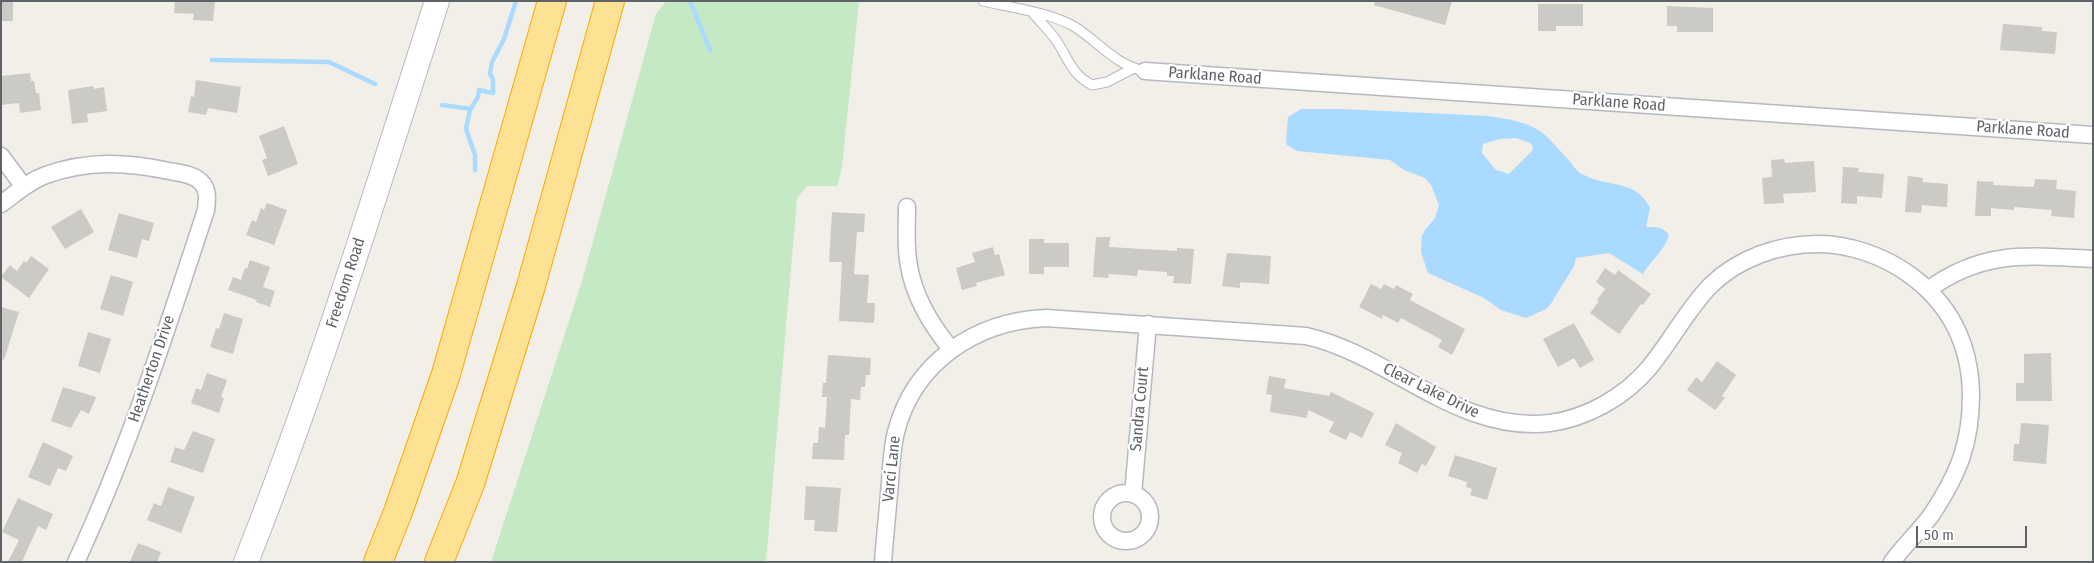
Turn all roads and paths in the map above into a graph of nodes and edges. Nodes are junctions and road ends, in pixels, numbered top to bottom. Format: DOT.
graph roads {
  1 [pos="437,1"];
  2 [pos="552,1"];
  3 [pos="610,1"];
  4 [pos="983,1"];
  5 [pos="1032,12"];
  6 [pos="1139,70"];
  7 [pos="2093,135"];
  8 [pos="1,156"];
  9 [pos="24,187"];
  10 [pos="1,204"];
  11 [pos="907,207"];
  12 [pos="2093,260"];
  13 [pos="1929,289"];
  14 [pos="1148,324"];
  15 [pos="957,345"];
  16 [pos="1132,494"];
  17 [pos="76,562"];
  18 [pos="246,562"];
  19 [pos="378,562"];
  20 [pos="439,562"];
  21 [pos="883,562"];
  22 [pos="1892,562"];
  1 -- 18 [label="street, Freedom Road"];
  2 -- 19 [label="highway"];
  3 -- 20 [label="highway"];
  4 -- 5 [label="lane"];
  5 -- 6 [label="lane"];
  5 -- 6 [label="lane"];
  6 -- 7 [label="street, Parklane Road"];
  8 -- 9 [label="street"];
  9 -- 10 [label="street"];
  9 -- 17 [label="street, Heatherton Drive"];
  11 -- 15 [label="street"];
  12 -- 13 [label="street"];
  13 -- 14 [label="street, Clear Lake Drive"];
  13 -- 22 [label="street, Clear Lake Drive"];
  14 -- 15 [label="street, Clear Lake Drive"];
  14 -- 16 [label="street, Sandra Court"];
  15 -- 21 [label="street, Varci Lane"];
}
